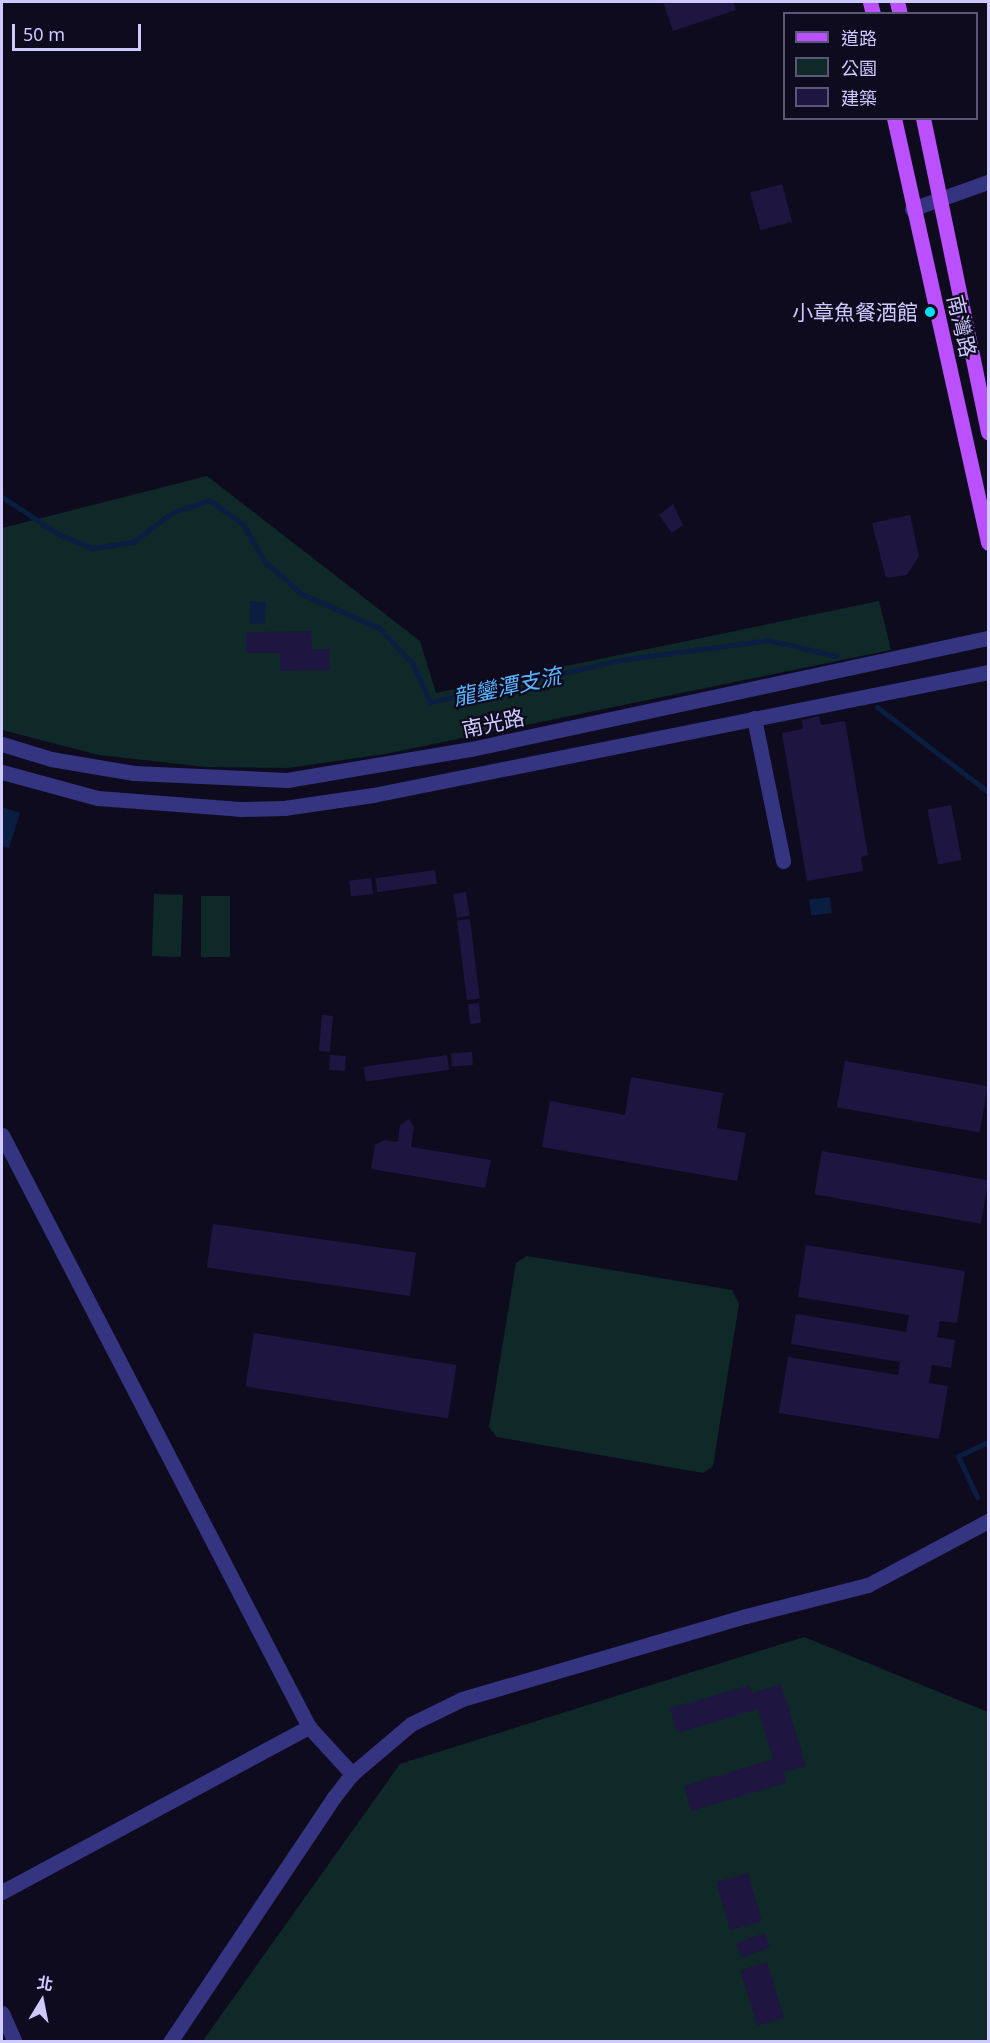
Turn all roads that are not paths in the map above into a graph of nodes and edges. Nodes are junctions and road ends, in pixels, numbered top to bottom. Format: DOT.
graph roads {
  1 [pos="894,120"];
  2 [pos="923,120"];
  3 [pos="988,182"];
  4 [pos="941,198"];
  5 [pos="912,209"];
  6 [pos="988,432"];
  7 [pos="988,543"];
  8 [pos="988,638"];
  9 [pos="988,672"];
  10 [pos="754,718"];
  11 [pos="2,744"];
  12 [pos="2,772"];
  13 [pos="783,861"];
  14 [pos="2,1135"];
  15 [pos="5,1152"];
  16 [pos="988,1521"];
  17 [pos="309,1727"];
  18 [pos="352,1774"];
  19 [pos="2,1892"];
  20 [pos="2,2013"];
  21 [pos="15,2042"];
  22 [pos="170,2042"];
  1 -- 5 [label="main road, 南灣路"];
  2 -- 4 [label="main road, 南灣路"];
  3 -- 4 [label="street"];
  4 -- 5 [label="street"];
  4 -- 6 [label="main road, 南灣路"];
  5 -- 7 [label="main road, 南灣路"];
  8 -- 11 [label="street, 南光路"];
  9 -- 10 [label="street"];
  10 -- 12 [label="street"];
  10 -- 13 [label="street"];
  14 -- 15 [label="street"];
  15 -- 17 [label="street"];
  16 -- 18 [label="street"];
  17 -- 18 [label="street"];
  17 -- 19 [label="street"];
  18 -- 22 [label="street"];
  20 -- 21 [label="street"];
}
